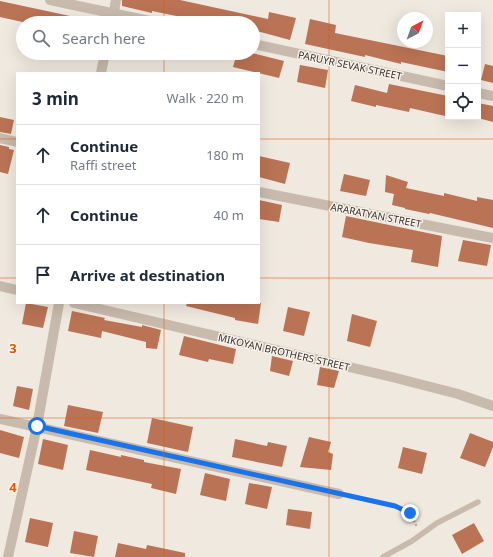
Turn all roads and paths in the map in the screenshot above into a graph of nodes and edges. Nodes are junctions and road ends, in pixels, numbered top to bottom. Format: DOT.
graph roads {
  1 [pos="50,0"];
  2 [pos="116,0"];
  3 [pos="106,16"];
  4 [pos="113,16"];
  5 [pos="260,46"];
  6 [pos="104,60"];
  7 [pos="101,72"];
  8 [pos="445,85"];
  9 [pos="481,94"];
  10 [pos="493,96"];
  11 [pos="0,138"];
  12 [pos="16,142"];
  13 [pos="260,192"];
  14 [pos="493,238"];
  15 [pos="0,286"];
  16 [pos="16,290"];
  17 [pos="59,304"];
  18 [pos="78,304"];
  19 [pos="493,406"];
  20 [pos="0,419"];
  21 [pos="37,426"];
  22 [pos="339,494"];
  23 [pos="478,502"];
  24 [pos="412,541"];
  25 [pos="8,557"];
  26 [pos="384,557"];
  1 -- 3 [label="street"];
  2 -- 4 [label="street"];
  5 -- 8 [label="street, PARUYR SEVAK STREET"];
  6 -- 7 [label="street"];
  9 -- 10 [label="street"];
  11 -- 12 [label="street"];
  13 -- 14 [label="street, ARARATYAN STREET"];
  15 -- 16 [label="street"];
  17 -- 21 [label="street"];
  18 -- 19 [label="street, MIKOYAN BROTHERS STREET"];
  20 -- 21 [label="street"];
  21 -- 22 [label="street"];
  21 -- 25 [label="street"];
  22 -- 24 [label="path"];
  23 -- 24 [label="lane"];
  24 -- 26 [label="lane"];
}
